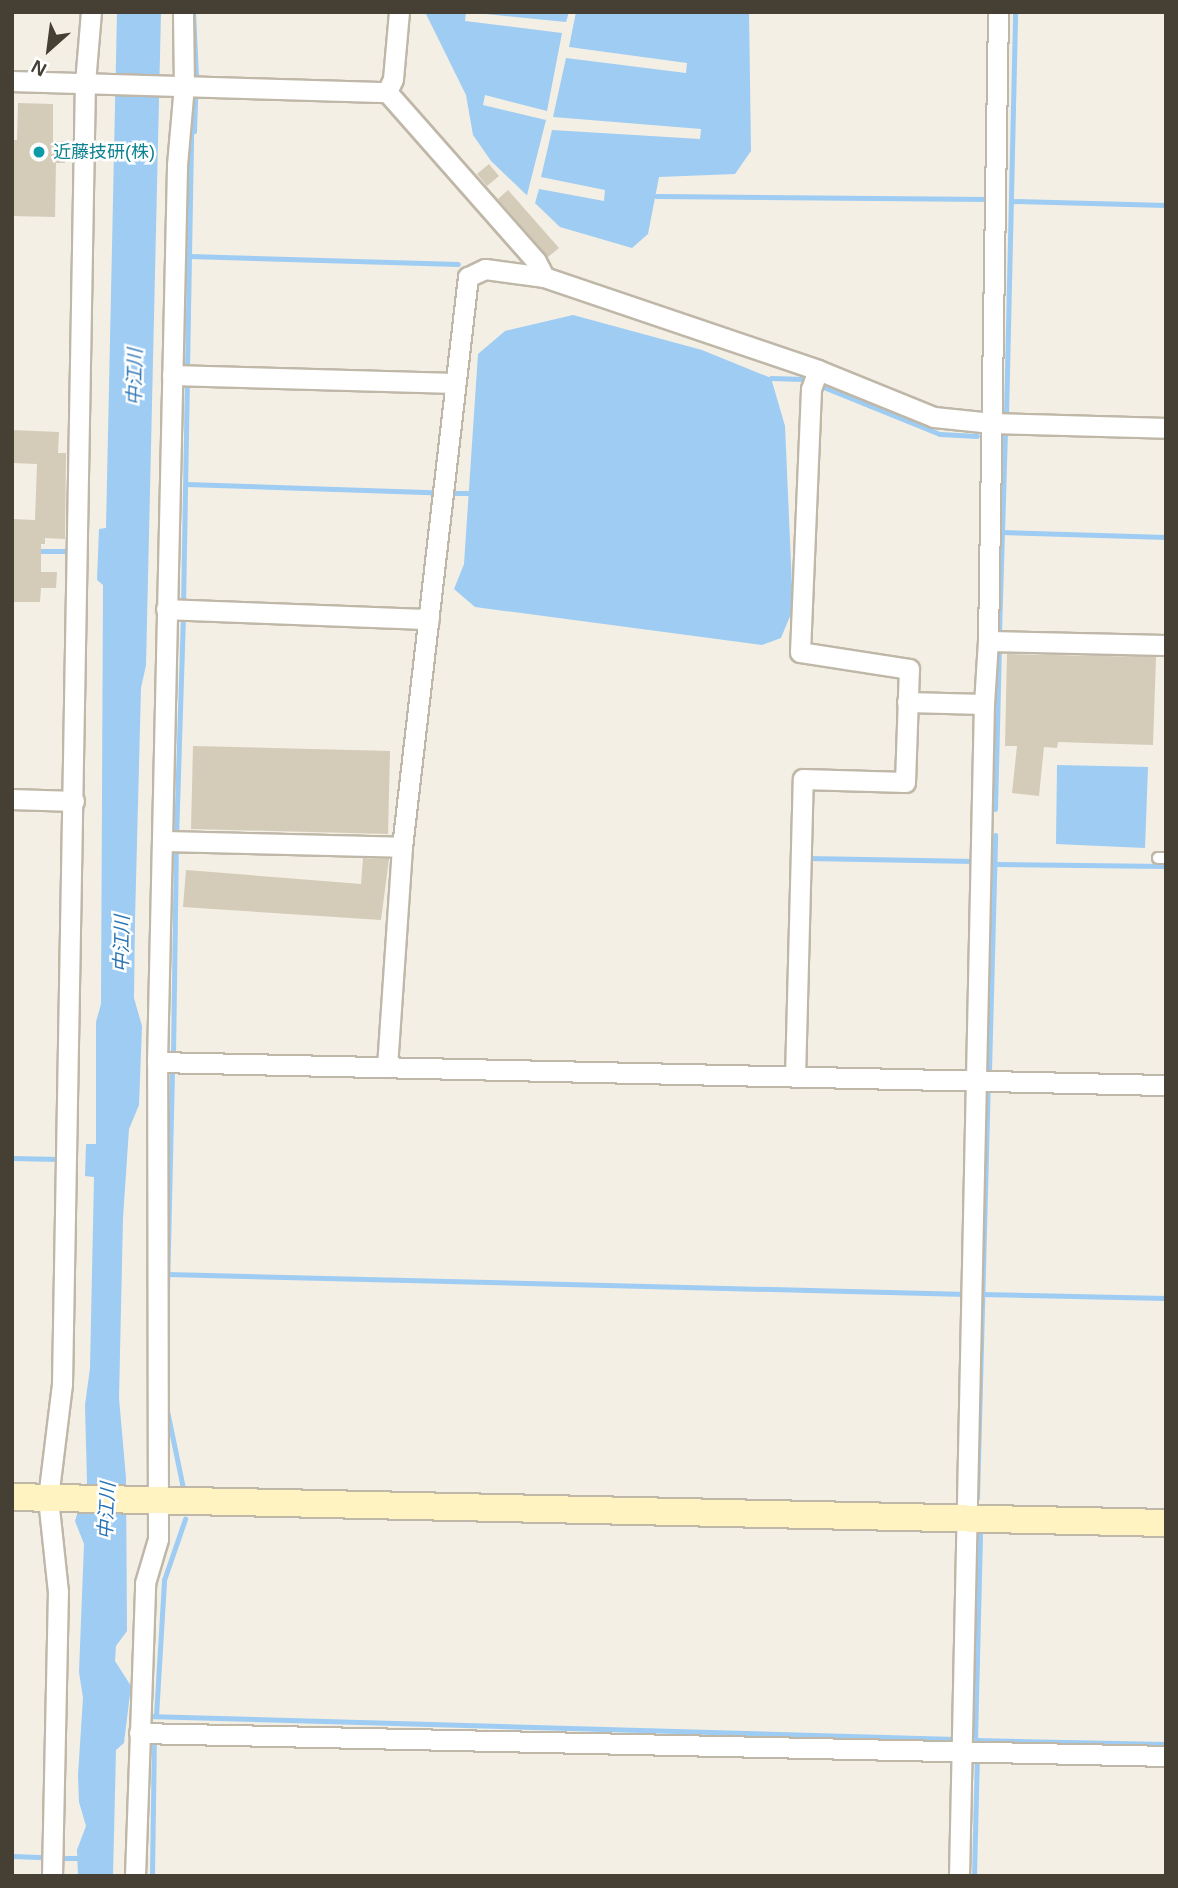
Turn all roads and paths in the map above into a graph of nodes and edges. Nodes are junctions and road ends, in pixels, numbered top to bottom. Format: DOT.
graph roads {
  1 [pos="91,12"];
  2 [pos="183,12"];
  3 [pos="399,12"];
  4 [pos="998,12"];
  5 [pos="12,82"];
  6 [pos="93,83"];
  7 [pos="180,85"];
  8 [pos="387,92"];
  9 [pos="544,277"];
  10 [pos="818,370"];
  11 [pos="172,375"];
  12 [pos="455,383"];
  13 [pos="992,423"];
  14 [pos="1166,428"];
  15 [pos="166,609"];
  16 [pos="429,619"];
  17 [pos="988,641"];
  18 [pos="1166,645"];
  19 [pos="907,702"];
  20 [pos="984,704"];
  21 [pos="12,799"];
  22 [pos="74,801"];
  23 [pos="163,841"];
  24 [pos="402,847"];
  25 [pos="157,1062"];
  26 [pos="387,1067"];
  27 [pos="795,1077"];
  28 [pos="977,1082"];
  29 [pos="1166,1086"];
  30 [pos="12,1497"];
  31 [pos="55,1498"];
  32 [pos="159,1500"];
  33 [pos="969,1520"];
  34 [pos="1166,1523"];
  35 [pos="139,1733"];
  36 [pos="962,1750"];
  37 [pos="1166,1756"];
  38 [pos="52,1876"];
  39 [pos="135,1876"];
  40 [pos="959,1876"];
  1 -- 6 [label="street"];
  2 -- 7 [label="street"];
  3 -- 8 [label="street"];
  4 -- 13 [label="street"];
  5 -- 6 [label="street"];
  6 -- 7 [label="street"];
  6 -- 22 [label="street"];
  7 -- 8 [label="street"];
  7 -- 11 [label="street"];
  8 -- 9 [label="street"];
  9 -- 10 [label="street"];
  9 -- 12 [label="street"];
  10 -- 13 [label="street"];
  10 -- 19 [label="street"];
  11 -- 12 [label="street"];
  11 -- 15 [label="street"];
  12 -- 16 [label="street"];
  13 -- 14 [label="street"];
  13 -- 17 [label="street"];
  15 -- 16 [label="street"];
  15 -- 23 [label="street"];
  16 -- 24 [label="street"];
  17 -- 18 [label="street"];
  17 -- 20 [label="street"];
  19 -- 20 [label="street"];
  19 -- 27 [label="street"];
  20 -- 28 [label="street"];
  21 -- 22 [label="street"];
  22 -- 31 [label="street"];
  23 -- 24 [label="street"];
  23 -- 25 [label="street"];
  24 -- 26 [label="street"];
  25 -- 26 [label="street"];
  25 -- 32 [label="street"];
  26 -- 27 [label="street"];
  27 -- 28 [label="street"];
  28 -- 29 [label="street"];
  28 -- 33 [label="street"];
  30 -- 31 [label="street"];
  31 -- 32 [label="street"];
  31 -- 38 [label="street"];
  32 -- 33 [label="street"];
  32 -- 35 [label="street"];
  33 -- 34 [label="street"];
  33 -- 36 [label="street"];
  35 -- 36 [label="street"];
  35 -- 39 [label="street"];
  36 -- 37 [label="street"];
  36 -- 40 [label="street"];
}
